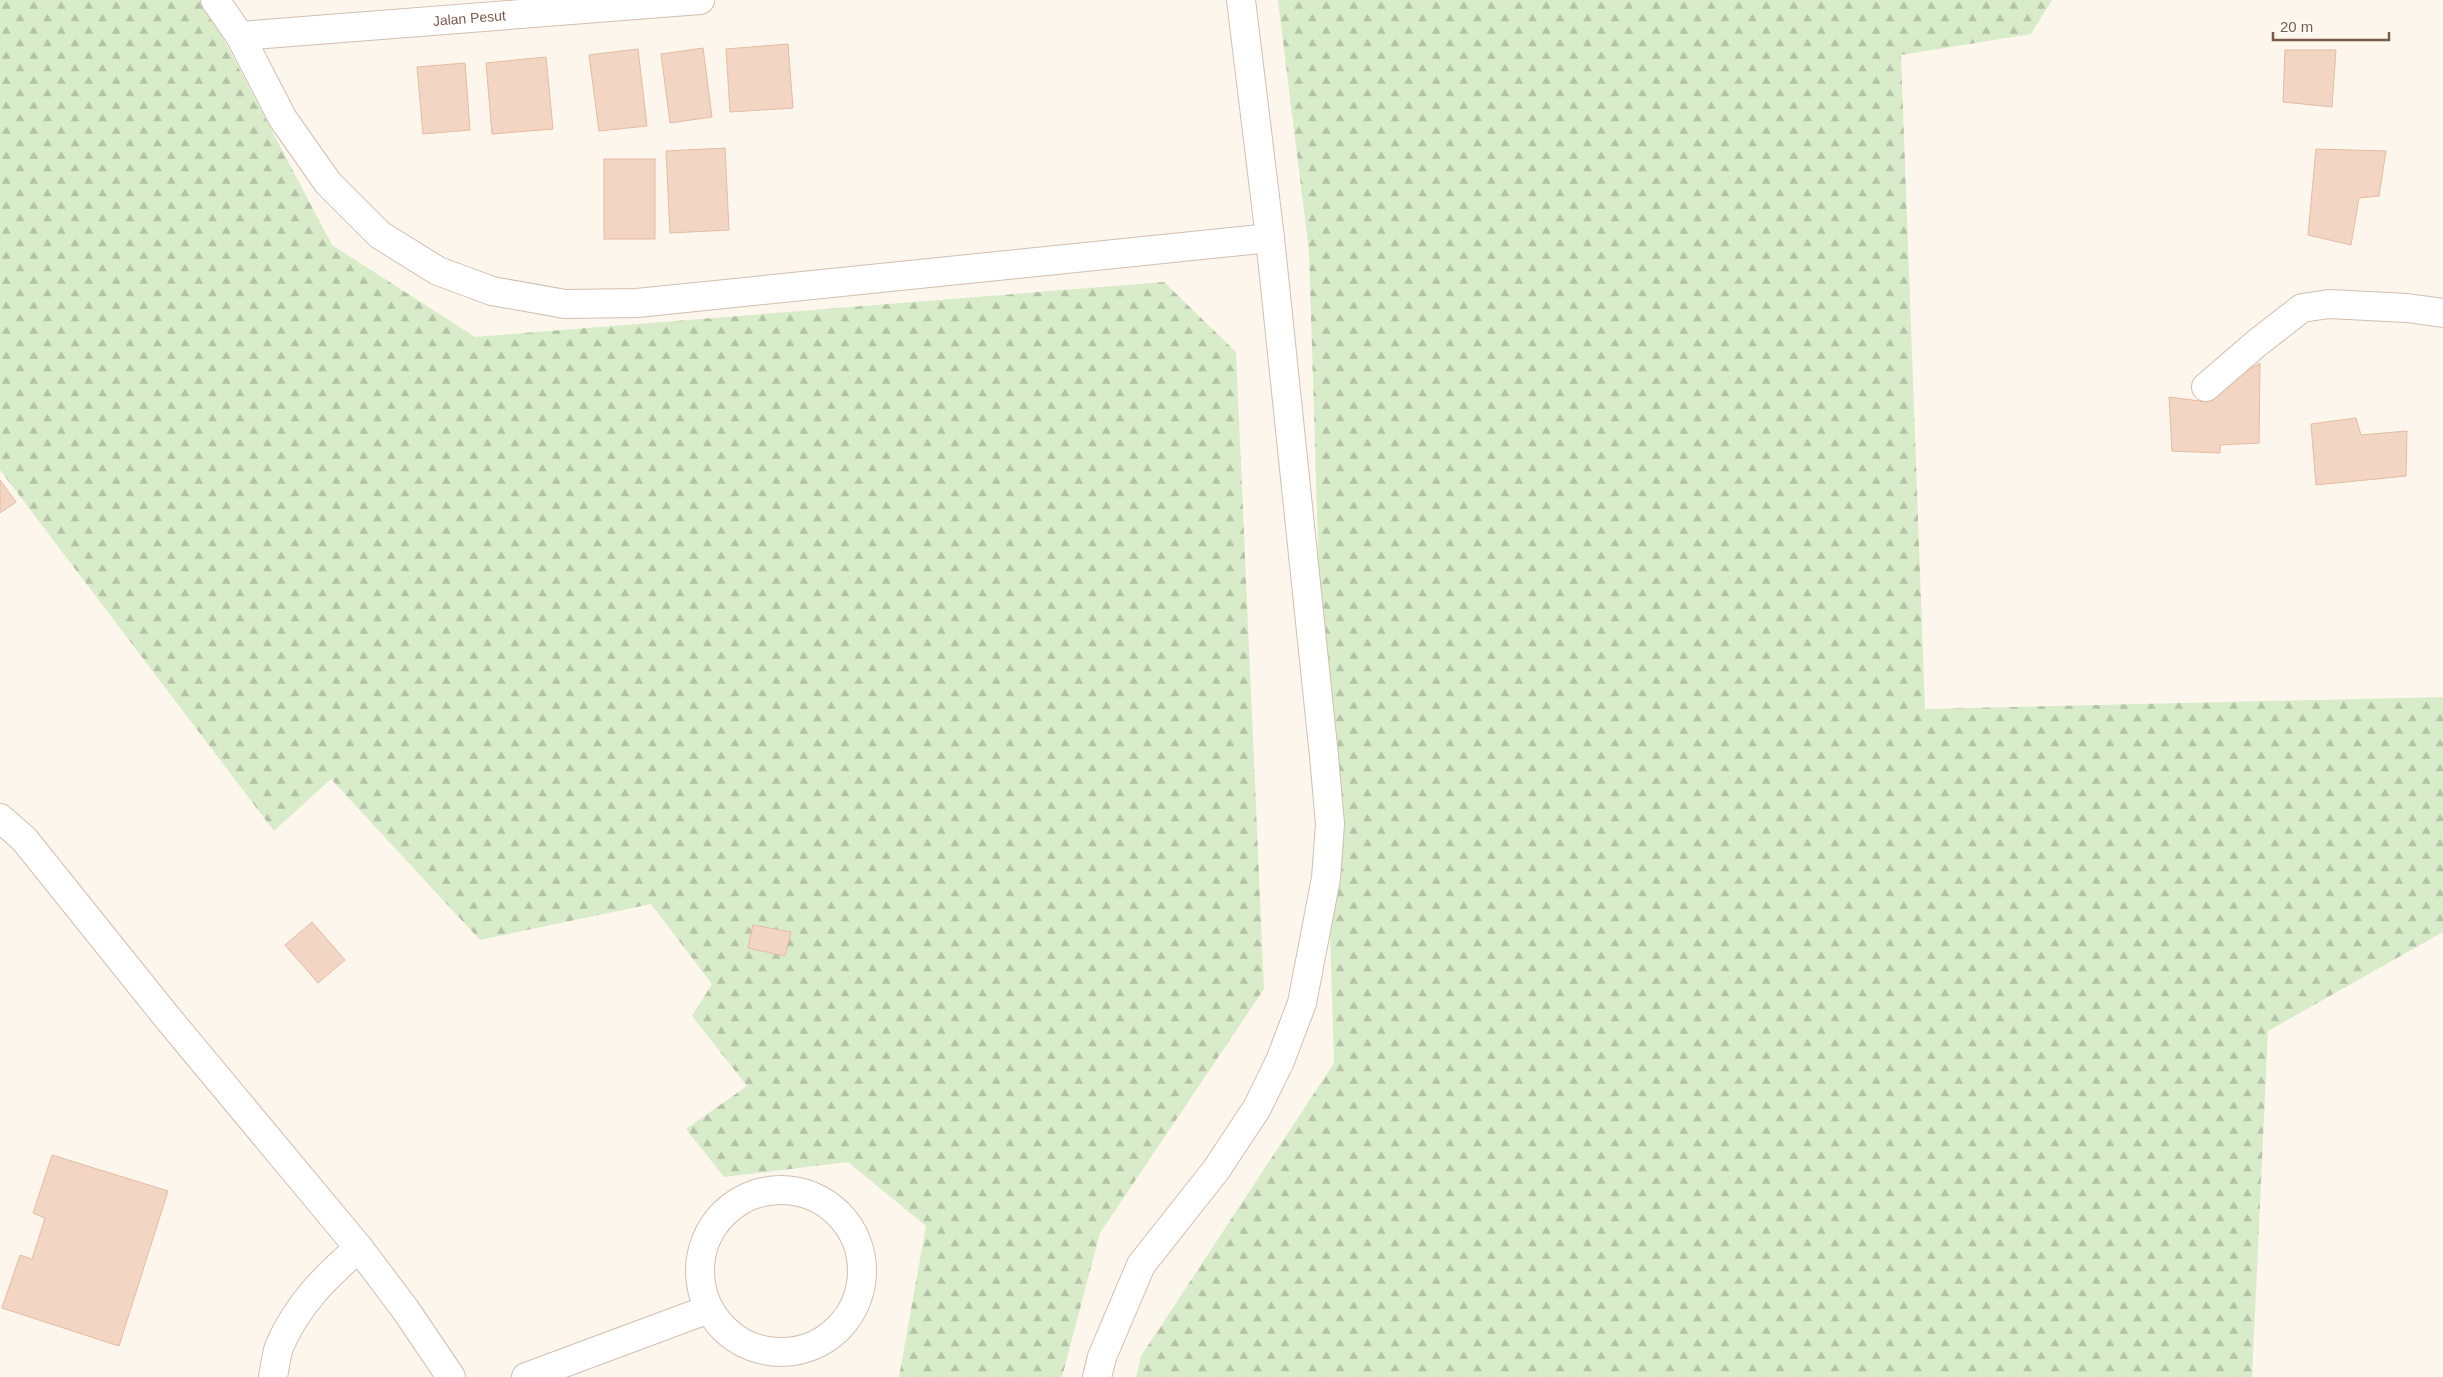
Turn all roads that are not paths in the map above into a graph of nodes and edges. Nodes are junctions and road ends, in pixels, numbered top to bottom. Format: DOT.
graph roads {
  1 [pos="215,0"];
  2 [pos="700,0"];
  3 [pos="1241,0"];
  4 [pos="240,36"];
  5 [pos="1270,238"];
  6 [pos="2443,313"];
  7 [pos="2206,387"];
  8 [pos="0,818"];
  9 [pos="359,1248"];
  10 [pos="709,1309"];
  11 [pos="273,1377"];
  12 [pos="451,1377"];
  13 [pos="526,1377"];
  14 [pos="1097,1377"];
  1 -- 4 [label="street"];
  2 -- 4 [label="street, Jalan Pesut"];
  3 -- 5 [label="street"];
  4 -- 5 [label="street"];
  5 -- 14 [label="street"];
  6 -- 7 [label="street"];
  8 -- 9 [label="street"];
  9 -- 11 [label="street"];
  9 -- 12 [label="street"];
  10 -- 10 [label="street"];
  10 -- 13 [label="street"];
}
